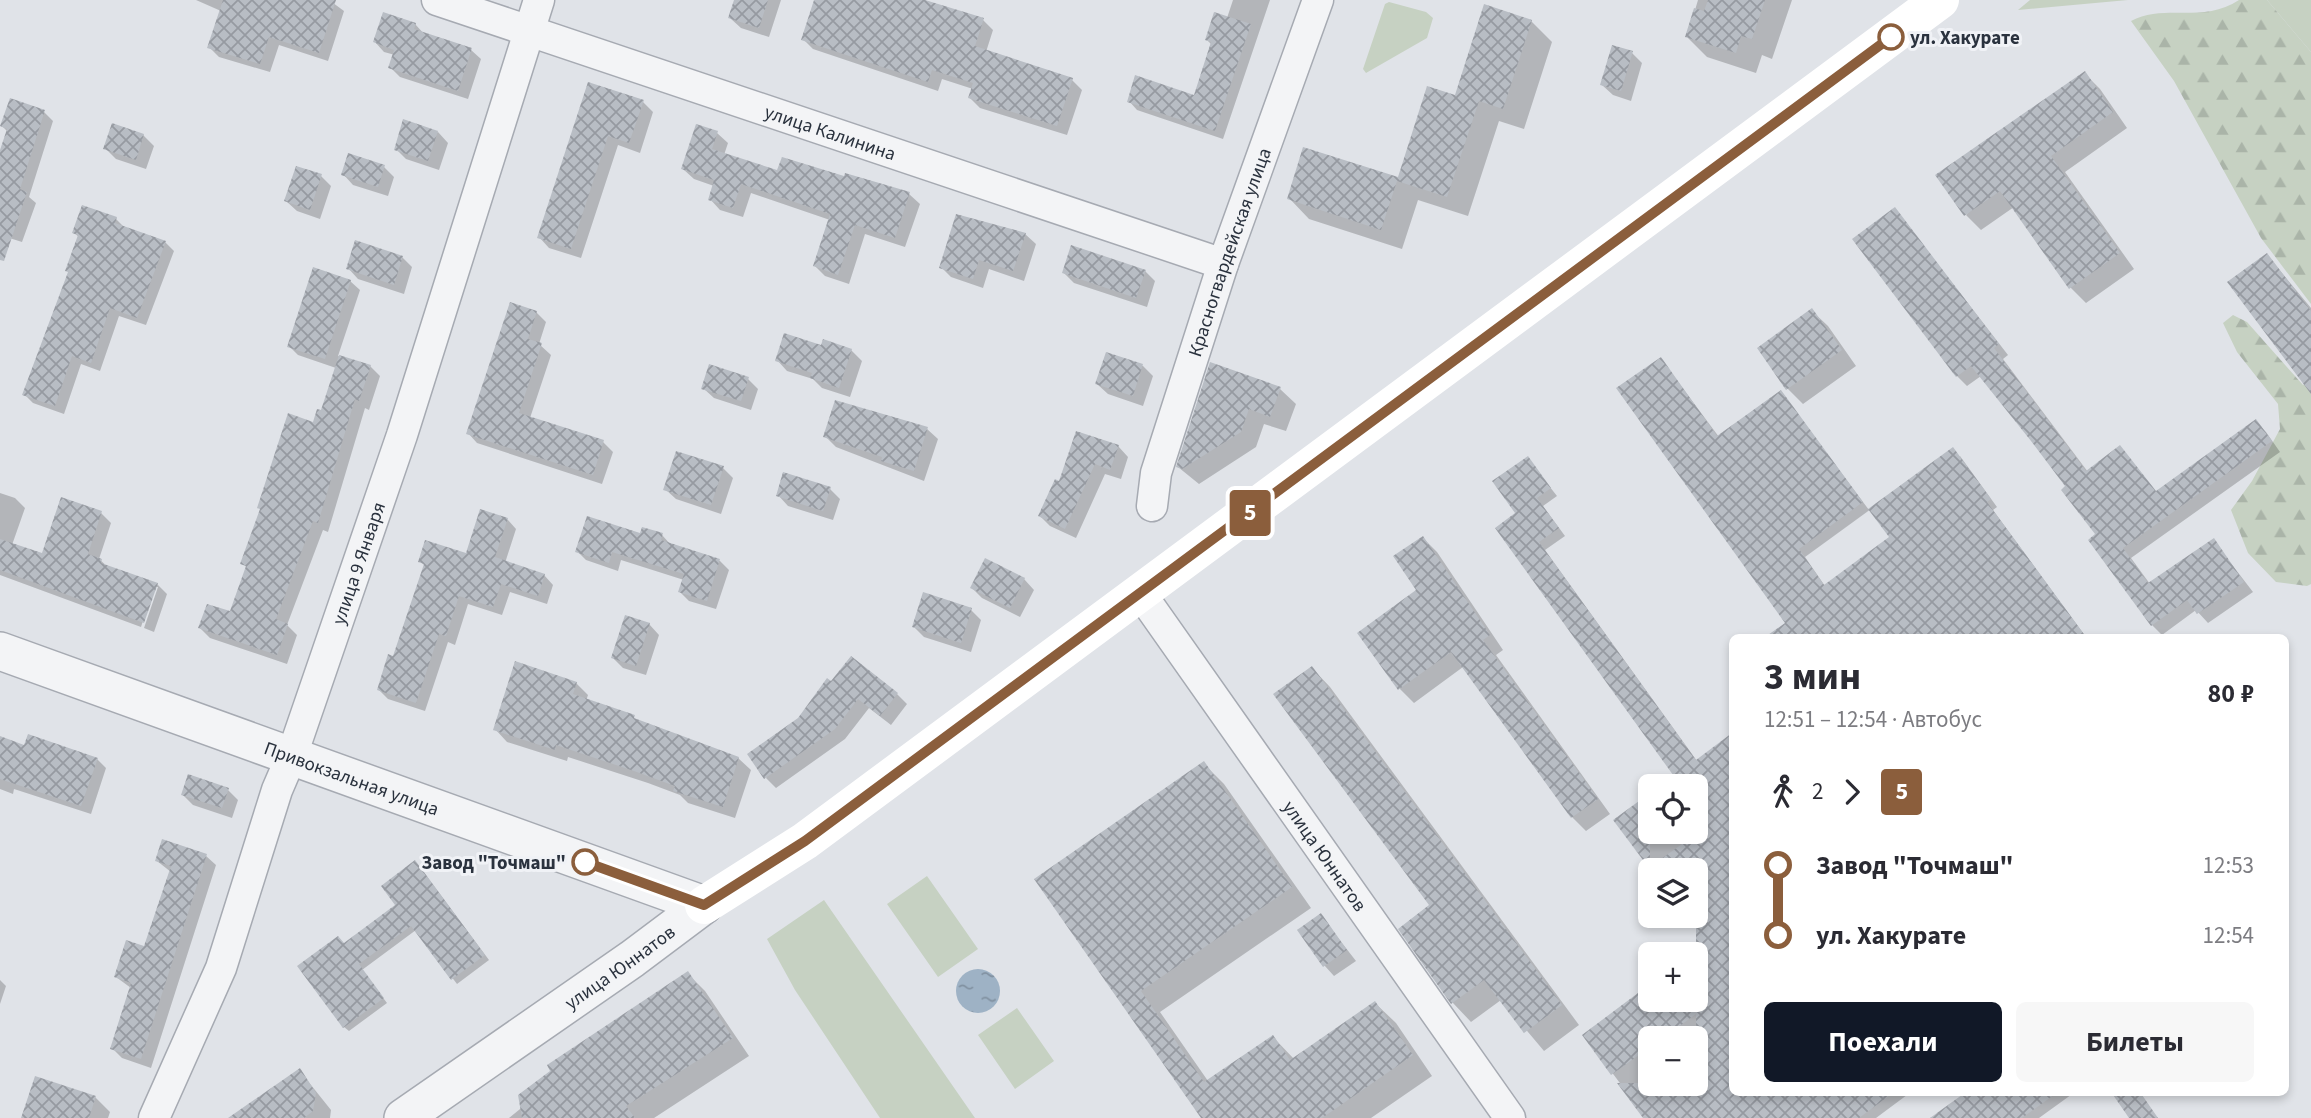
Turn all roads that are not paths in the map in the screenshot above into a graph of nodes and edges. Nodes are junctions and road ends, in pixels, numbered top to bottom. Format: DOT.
graph roads {
  1 [pos="438,0"];
  2 [pos="538,0"];
  3 [pos="1318,0"];
  4 [pos="1940,0"];
  5 [pos="528,30"];
  6 [pos="1223,264"];
  7 [pos="1152,506"];
  8 [pos="1141,594"];
  9 [pos="0,651"];
  10 [pos="292,755"];
  11 [pos="704,905"];
  12 [pos="154,1118"];
  13 [pos="403,1118"];
  14 [pos="1510,1118"];
  1 -- 5 [label="street, улица Калинина"];
  2 -- 5 [label="street, улица 9 Января"];
  3 -- 6 [label="street, Красногвардейская улица"];
  4 -- 8 [label="main road, улица Юннатов"];
  5 -- 6 [label="street, улица Калинина"];
  5 -- 10 [label="street, улица 9 Января"];
  6 -- 7 [label="street, Красногвардейская улица"];
  8 -- 11 [label="main road, улица Юннатов"];
  8 -- 14 [label="street, улица Юннатов"];
  9 -- 10 [label="street, Привокзальная улица"];
  10 -- 11 [label="street, Привокзальная улица"];
  10 -- 12 [label="street, улица 9 Января"];
  11 -- 13 [label="street, улица Юннатов"];
}
